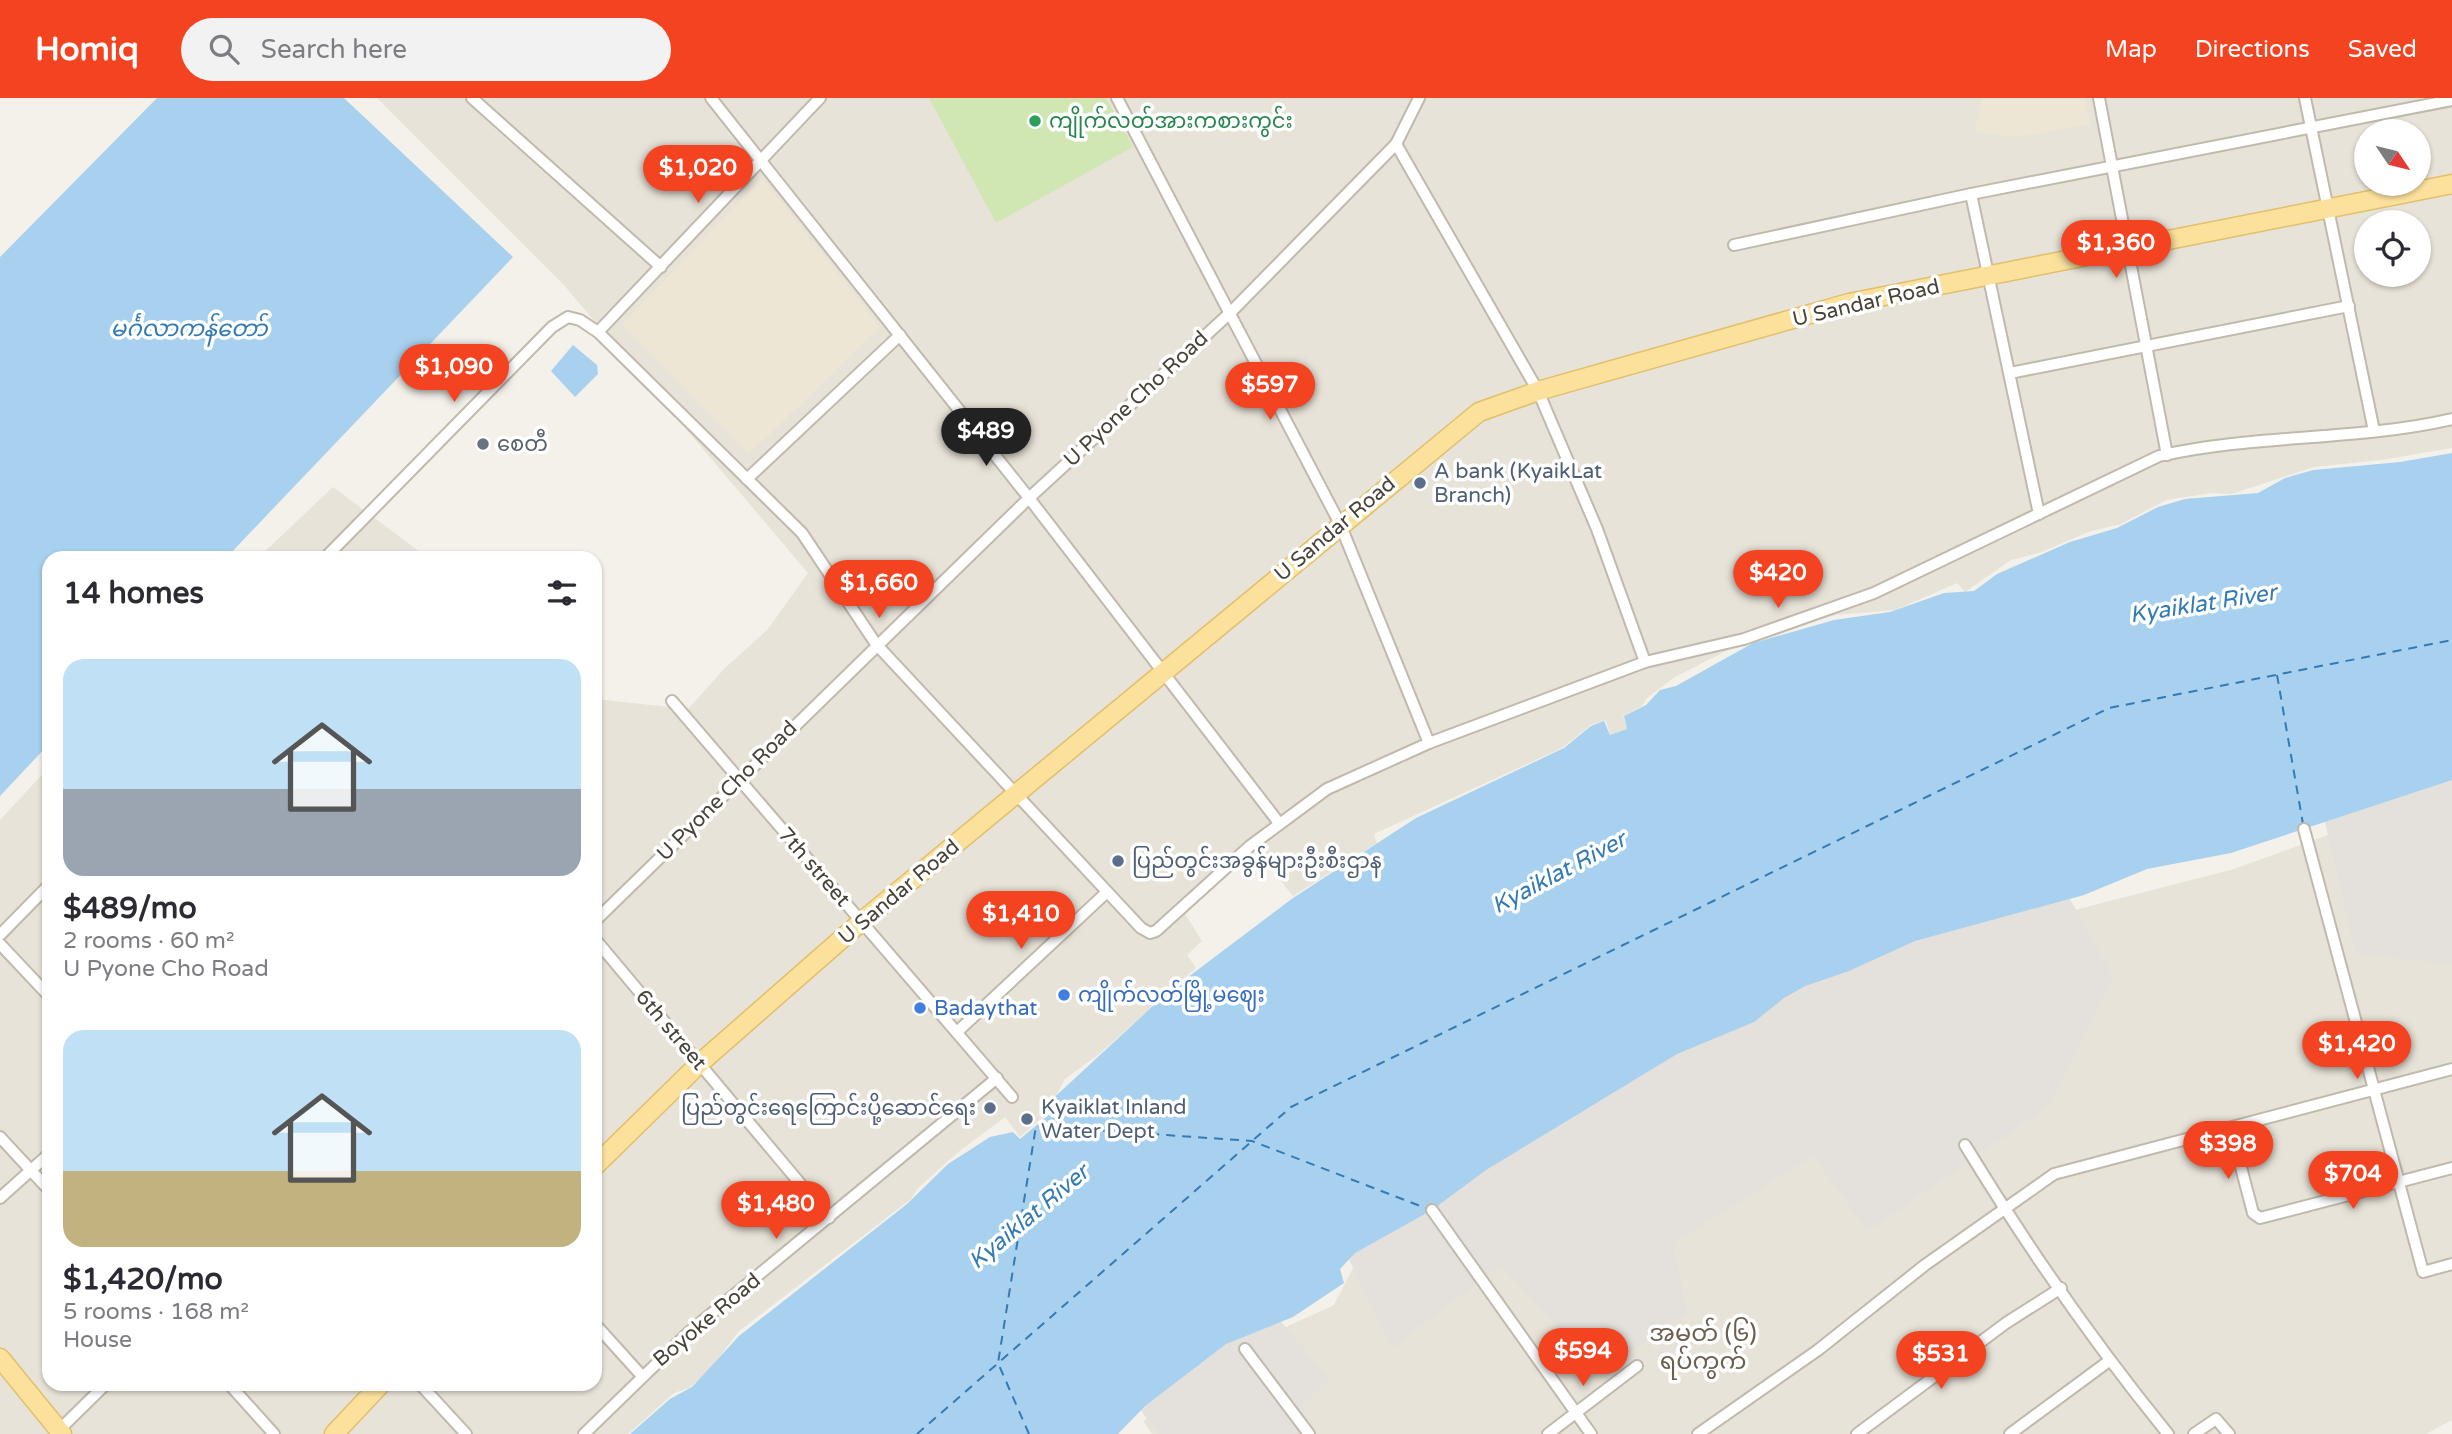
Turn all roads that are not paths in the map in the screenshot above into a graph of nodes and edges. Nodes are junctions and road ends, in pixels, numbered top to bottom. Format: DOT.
graph roads {
  1 [pos="472,98"];
  2 [pos="711,98"];
  3 [pos="820,98"];
  4 [pos="1117,98"];
  5 [pos="1419,98"];
  6 [pos="2099,98"];
  7 [pos="2305,98"];
  8 [pos="2452,100"];
  9 [pos="2312,127"];
  10 [pos="1396,144"];
  11 [pos="763,160"];
  12 [pos="2112,168"];
  13 [pos="2452,184"];
  14 [pos="1971,194"];
  15 [pos="2328,208"];
  16 [pos="1734,245"];
  17 [pos="2126,248"];
  18 [pos="661,267"];
  19 [pos="1987,277"];
  20 [pos="2349,306"];
  21 [pos="1231,312"];
  22 [pos="598,332"];
  23 [pos="900,335"];
  24 [pos="2145,345"];
  25 [pos="2010,373"];
  26 [pos="1538,391"];
  27 [pos="2452,419"];
  28 [pos="2374,431"];
  29 [pos="2167,454"];
  30 [pos="747,479"];
  31 [pos="1029,498"];
  32 [pos="2039,514"];
  33 [pos="1340,524"];
  34 [pos="332,551"];
  35 [pos="876,644"];
  36 [pos="1646,662"];
  37 [pos="1162,673"];
  38 [pos="671,701"];
  39 [pos="1429,743"];
  40 [pos="739,780"];
  41 [pos="1016,794"];
  42 [pos="1279,823"];
  43 [pos="2304,829"];
  44 [pos="42,892"];
  45 [pos="1107,892"];
  46 [pos="602,914"];
  47 [pos="861,922"];
  48 [pos="0,935"];
  49 [pos="0,944"];
  50 [pos="602,947"];
  51 [pos="42,989"];
  52 [pos="957,1032"];
  53 [pos="699,1064"];
  54 [pos="2452,1069"];
  55 [pos="997,1078"];
  56 [pos="2375,1089"];
  57 [pos="1012,1097"];
  58 [pos="2231,1129"];
  59 [pos="0,1137"];
  60 [pos="1965,1145"];
  61 [pos="602,1159"];
  62 [pos="42,1160"];
  63 [pos="2452,1168"];
  64 [pos="31,1170"];
  65 [pos="42,1182"];
  66 [pos="2401,1182"];
  67 [pos="0,1198"];
  68 [pos="2004,1208"];
  69 [pos="1432,1210"];
  70 [pos="829,1218"];
  71 [pos="2452,1264"];
  72 [pos="2061,1288"];
  73 [pos="602,1332"];
  74 [pos="1245,1349"];
  75 [pos="0,1358"];
  76 [pos="2109,1361"];
  77 [pos="1637,1366"];
  78 [pos="642,1376"];
  79 [pos="99,1391"];
  80 [pos="235,1391"];
  81 [pos="374,1391"];
  82 [pos="426,1391"];
  83 [pos="1574,1414"];
  84 [pos="59,1433"];
  85 [pos="274,1434"];
  86 [pos="334,1434"];
  87 [pos="466,1434"];
  88 [pos="584,1434"];
  89 [pos="1309,1434"];
  90 [pos="1548,1434"];
  91 [pos="1591,1434"];
  92 [pos="1698,1434"];
  93 [pos="1857,1434"];
  94 [pos="2010,1434"];
  95 [pos="2168,1434"];
  96 [pos="2194,1434"];
  97 [pos="2229,1434"];
  1 -- 18 [label="street"];
  2 -- 11 [label="street"];
  3 -- 11 [label="street"];
  4 -- 21 [label="street"];
  5 -- 10 [label="street, U Pyone Cho Road"];
  6 -- 12 [label="street"];
  7 -- 9 [label="street"];
  8 -- 9 [label="street"];
  9 -- 12 [label="street"];
  9 -- 15 [label="street"];
  10 -- 21 [label="street, U Pyone Cho Road"];
  10 -- 26 [label="street"];
  11 -- 18 [label="street"];
  11 -- 23 [label="street"];
  12 -- 14 [label="street"];
  12 -- 17 [label="street"];
  13 -- 15 [label="main road, U Sandar Road"];
  14 -- 16 [label="street"];
  14 -- 19 [label="street"];
  15 -- 17 [label="main road, U Sandar Road"];
  15 -- 20 [label="street"];
  17 -- 19 [label="main road, U Sandar Road"];
  17 -- 24 [label="street"];
  18 -- 22 [label="street"];
  19 -- 25 [label="street"];
  19 -- 26 [label="main road, U Sandar Road"];
  20 -- 24 [label="street"];
  20 -- 28 [label="street"];
  21 -- 31 [label="street, U Pyone Cho Road"];
  21 -- 33 [label="street"];
  22 -- 30 [label="street"];
  22 -- 34 [label="street"];
  23 -- 30 [label="street"];
  23 -- 31 [label="street"];
  24 -- 25 [label="street"];
  24 -- 29 [label="street"];
  25 -- 32 [label="street"];
  26 -- 33 [label="main road, U Sandar Road"];
  26 -- 36 [label="street"];
  27 -- 28 [label="street"];
  28 -- 29 [label="street"];
  29 -- 32 [label="street"];
  30 -- 35 [label="street"];
  31 -- 35 [label="street, U Pyone Cho Road"];
  31 -- 37 [label="street"];
  32 -- 36 [label="street"];
  33 -- 37 [label="main road, U Sandar Road"];
  33 -- 39 [label="street"];
  35 -- 40 [label="street, U Pyone Cho Road"];
  35 -- 41 [label="street"];
  36 -- 39 [label="street"];
  37 -- 41 [label="main road, U Sandar Road"];
  37 -- 42 [label="street"];
  38 -- 40 [label="street, 7th street"];
  39 -- 42 [label="street"];
  40 -- 46 [label="street, U Pyone Cho Road"];
  40 -- 47 [label="street, 7th street"];
  41 -- 45 [label="street"];
  41 -- 47 [label="main road, U Sandar Road"];
  42 -- 45 [label="street"];
  43 -- 56 [label="street"];
  44 -- 48 [label="street"];
  45 -- 52 [label="street"];
  47 -- 52 [label="street, 7th street"];
  47 -- 53 [label="main road, U Sandar Road"];
  49 -- 51 [label="street"];
  50 -- 53 [label="street, 6th street"];
  52 -- 55 [label="street, 7th street"];
  53 -- 61 [label="main road, U Sandar Road"];
  53 -- 70 [label="street, 6th street"];
  54 -- 56 [label="street"];
  55 -- 57 [label="street, 7th street"];
  55 -- 70 [label="street, Boyoke Road"];
  56 -- 58 [label="street"];
  56 -- 66 [label="street"];
  58 -- 66 [label="street"];
  58 -- 68 [label="street"];
  59 -- 64 [label="street"];
  60 -- 68 [label="street"];
  62 -- 64 [label="street"];
  63 -- 66 [label="street"];
  64 -- 65 [label="street"];
  64 -- 67 [label="street"];
  66 -- 71 [label="street"];
  68 -- 72 [label="street"];
  68 -- 92 [label="street"];
  69 -- 83 [label="street"];
  70 -- 78 [label="street, Boyoke Road"];
  72 -- 76 [label="street"];
  72 -- 93 [label="street"];
  73 -- 78 [label="street"];
  74 -- 89 [label="street"];
  75 -- 84 [label="main road"];
  76 -- 94 [label="street"];
  76 -- 95 [label="street"];
  77 -- 83 [label="street"];
  78 -- 88 [label="street, Boyoke Road"];
  79 -- 84 [label="street"];
  80 -- 85 [label="street"];
  81 -- 86 [label="main road"];
  82 -- 87 [label="street"];
  83 -- 90 [label="street"];
  83 -- 91 [label="street"];
  96 -- 97 [label="street"];
}
